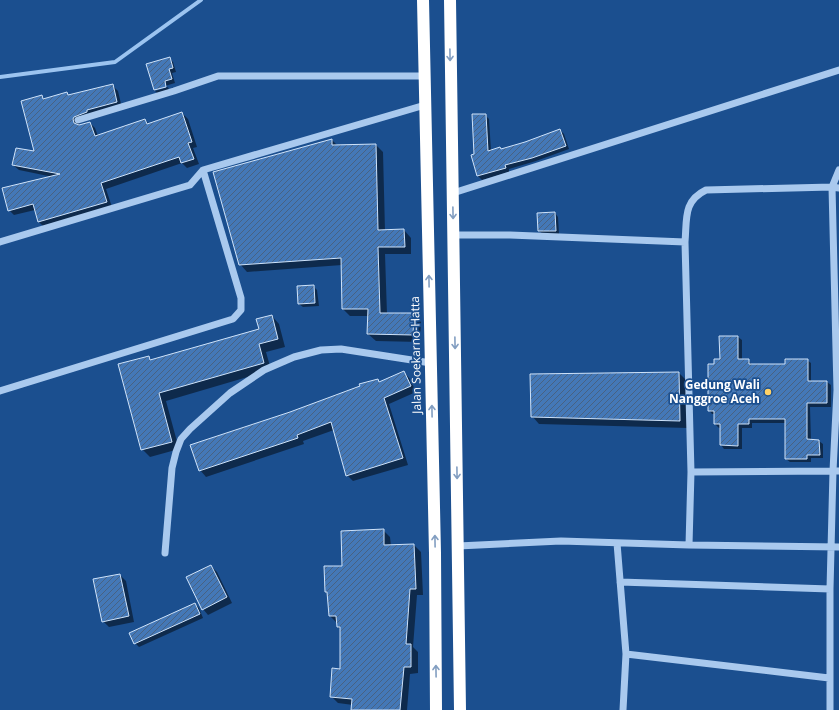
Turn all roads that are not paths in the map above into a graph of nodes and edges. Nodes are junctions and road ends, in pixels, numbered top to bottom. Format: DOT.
graph roads {
  1 [pos="450,0"];
  2 [pos="423,5"];
  3 [pos="839,70"];
  4 [pos="424,76"];
  5 [pos="425,106"];
  6 [pos="78,120"];
  7 [pos="203,170"];
  8 [pos="839,170"];
  9 [pos="835,187"];
  10 [pos="453,193"];
  11 [pos="453,235"];
  12 [pos="0,242"];
  13 [pos="685,242"];
  14 [pos="837,296"];
  15 [pos="837,347"];
  16 [pos="431,363"];
  17 [pos="838,390"];
  18 [pos="0,391"];
  19 [pos="836,471"];
  20 [pos="691,472"];
  21 [pos="617,543"];
  22 [pos="689,545"];
  23 [pos="458,546"];
  24 [pos="831,547"];
  25 [pos="839,547"];
  26 [pos="166,553"];
  27 [pos="620,582"];
  28 [pos="830,589"];
  29 [pos="626,654"];
  30 [pos="829,678"];
  31 [pos="436,710"];
  32 [pos="460,710"];
  33 [pos="622,710"];
  34 [pos="830,710"];
  1 -- 10 [label="highway, one-way"];
  2 -- 4 [label="highway, Jalan Soekarno-Hatta"];
  3 -- 10 [label="street"];
  4 -- 5 [label="highway, Jalan Soekarno-Hatta"];
  4 -- 6 [label="street"];
  5 -- 7 [label="street"];
  16 -- 5 [label="highway, Jalan Soekarno-Hatta, one-way"];
  7 -- 12 [label="street"];
  7 -- 18 [label="street"];
  8 -- 9 [label="street"];
  9 -- 13 [label="street"];
  9 -- 14 [label="street"];
  10 -- 11 [label="highway, one-way"];
  11 -- 13 [label="street"];
  11 -- 23 [label="highway, one-way"];
  13 -- 20 [label="street"];
  14 -- 15 [label="street"];
  15 -- 17 [label="street"];
  16 -- 26 [label="street"];
  31 -- 16 [label="highway, Jalan Soekarno-Hatta, one-way"];
  17 -- 19 [label="street"];
  19 -- 20 [label="street"];
  19 -- 24 [label="street"];
  20 -- 22 [label="street"];
  21 -- 22 [label="street"];
  21 -- 23 [label="street"];
  21 -- 27 [label="street"];
  22 -- 24 [label="street"];
  23 -- 32 [label="highway"];
  24 -- 25 [label="street"];
  24 -- 28 [label="street"];
  27 -- 28 [label="street"];
  27 -- 29 [label="street"];
  28 -- 30 [label="street"];
  29 -- 30 [label="street"];
  29 -- 33 [label="street"];
  30 -- 34 [label="street"];
}
